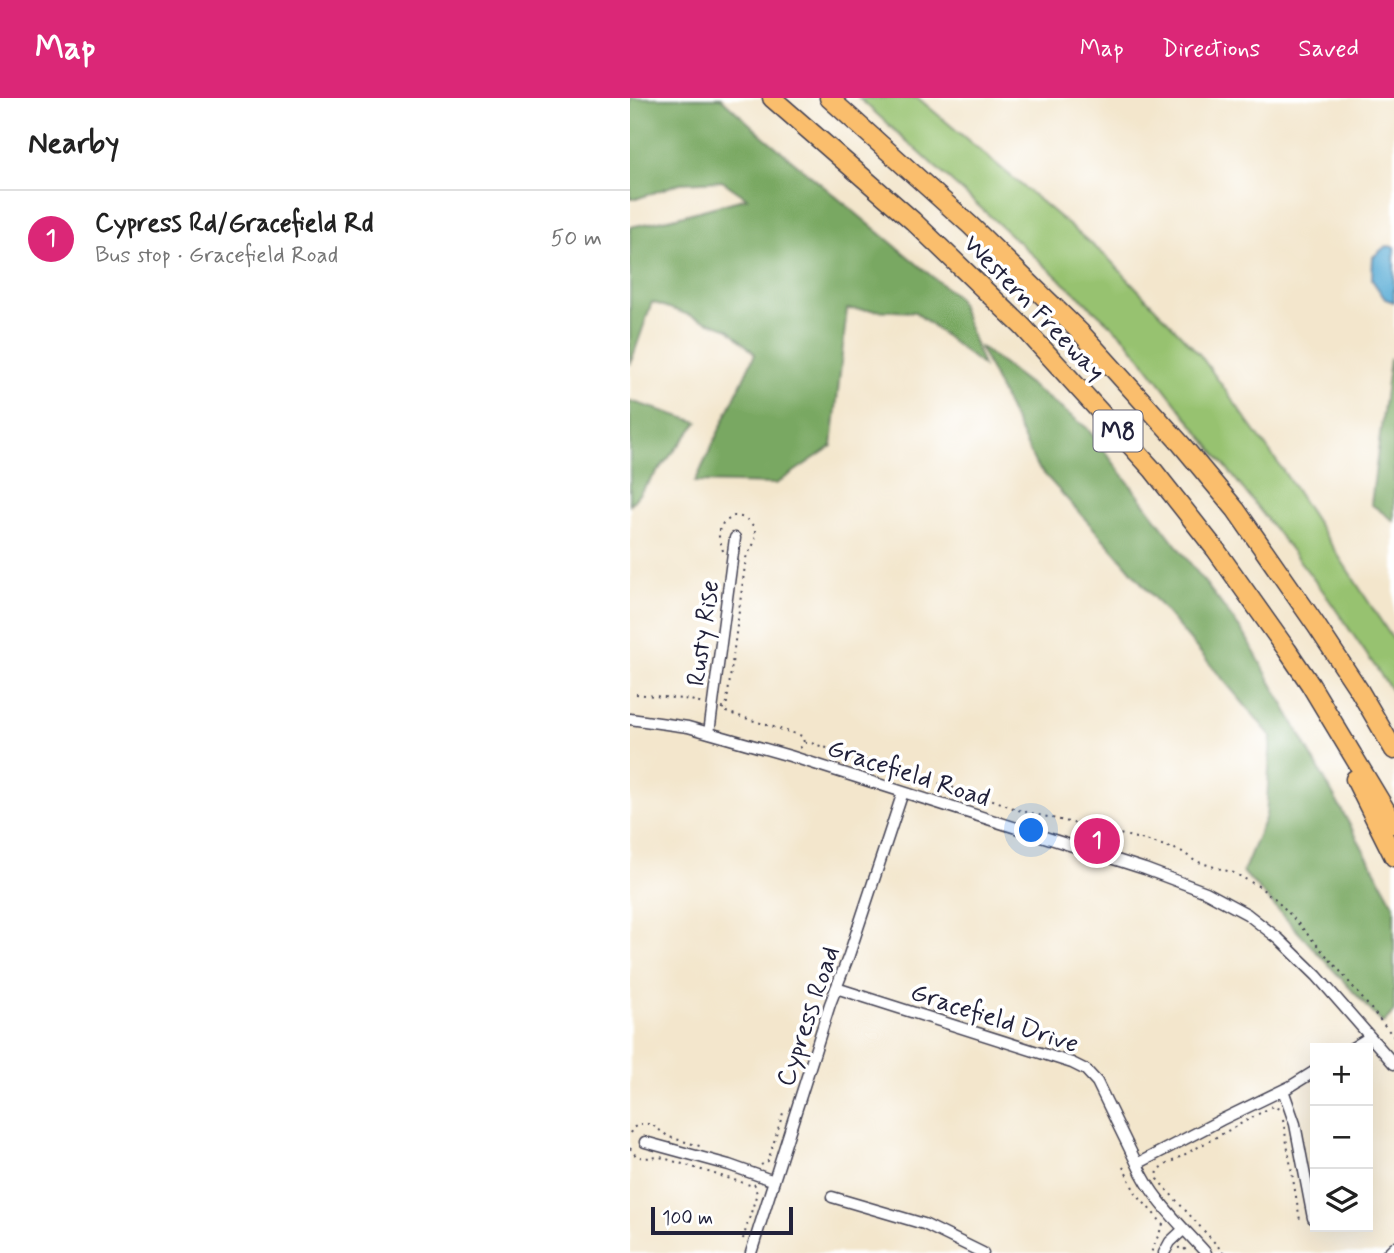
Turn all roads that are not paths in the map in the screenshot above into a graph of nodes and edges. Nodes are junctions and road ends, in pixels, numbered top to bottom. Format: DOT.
graph roads {
  1 [pos="772,98"];
  2 [pos="829,98"];
  3 [pos="735,538"];
  4 [pos="1310,684"];
  5 [pos="630,719"];
  6 [pos="709,733"];
  7 [pos="1394,750"];
  8 [pos="903,792"];
  9 [pos="1394,824"];
  10 [pos="1394,857"];
  11 [pos="836,988"];
  12 [pos="1370,1037"];
  13 [pos="1360,1043"];
  14 [pos="1394,1064"];
  15 [pos="1310,1074"];
  16 [pos="1283,1090"];
  17 [pos="645,1142"];
  18 [pos="1137,1164"];
  19 [pos="774,1181"];
  20 [pos="832,1197"];
  21 [pos="1310,1202"];
  22 [pos="1184,1228"];
  23 [pos="1394,1247"];
  24 [pos="751,1253"];
  25 [pos="983,1253"];
  26 [pos="1164,1253"];
  27 [pos="1206,1253"];
  28 [pos="1388,1253"];
  1 -- 4 [label="highway, Western Freeway / M8"];
  2 -- 7 [label="highway, Western Freeway / M8"];
  3 -- 6 [label="street, Rusty Rise"];
  4 -- 9 [label="highway, Western Freeway / M8"];
  4 -- 10 [label="highway"];
  5 -- 6 [label="street, Gracefield Road"];
  6 -- 8 [label="street, Gracefield Road"];
  8 -- 11 [label="street, Cypress Road"];
  8 -- 12 [label="street, Gracefield Road"];
  11 -- 18 [label="street, Gracefield Drive"];
  11 -- 19 [label="street, Cypress Road"];
  12 -- 13 [label="street"];
  12 -- 14 [label="street, Gracefield Road"];
  15 -- 16 [label="street"];
  16 -- 18 [label="street"];
  16 -- 21 [label="street"];
  17 -- 19 [label="street"];
  18 -- 22 [label="street, Gracefield Drive"];
  19 -- 24 [label="street, Cypress Road"];
  20 -- 25 [label="street"];
  22 -- 26 [label="street"];
  22 -- 27 [label="street, Gracefield Drive"];
  23 -- 28 [label="street"];
}
